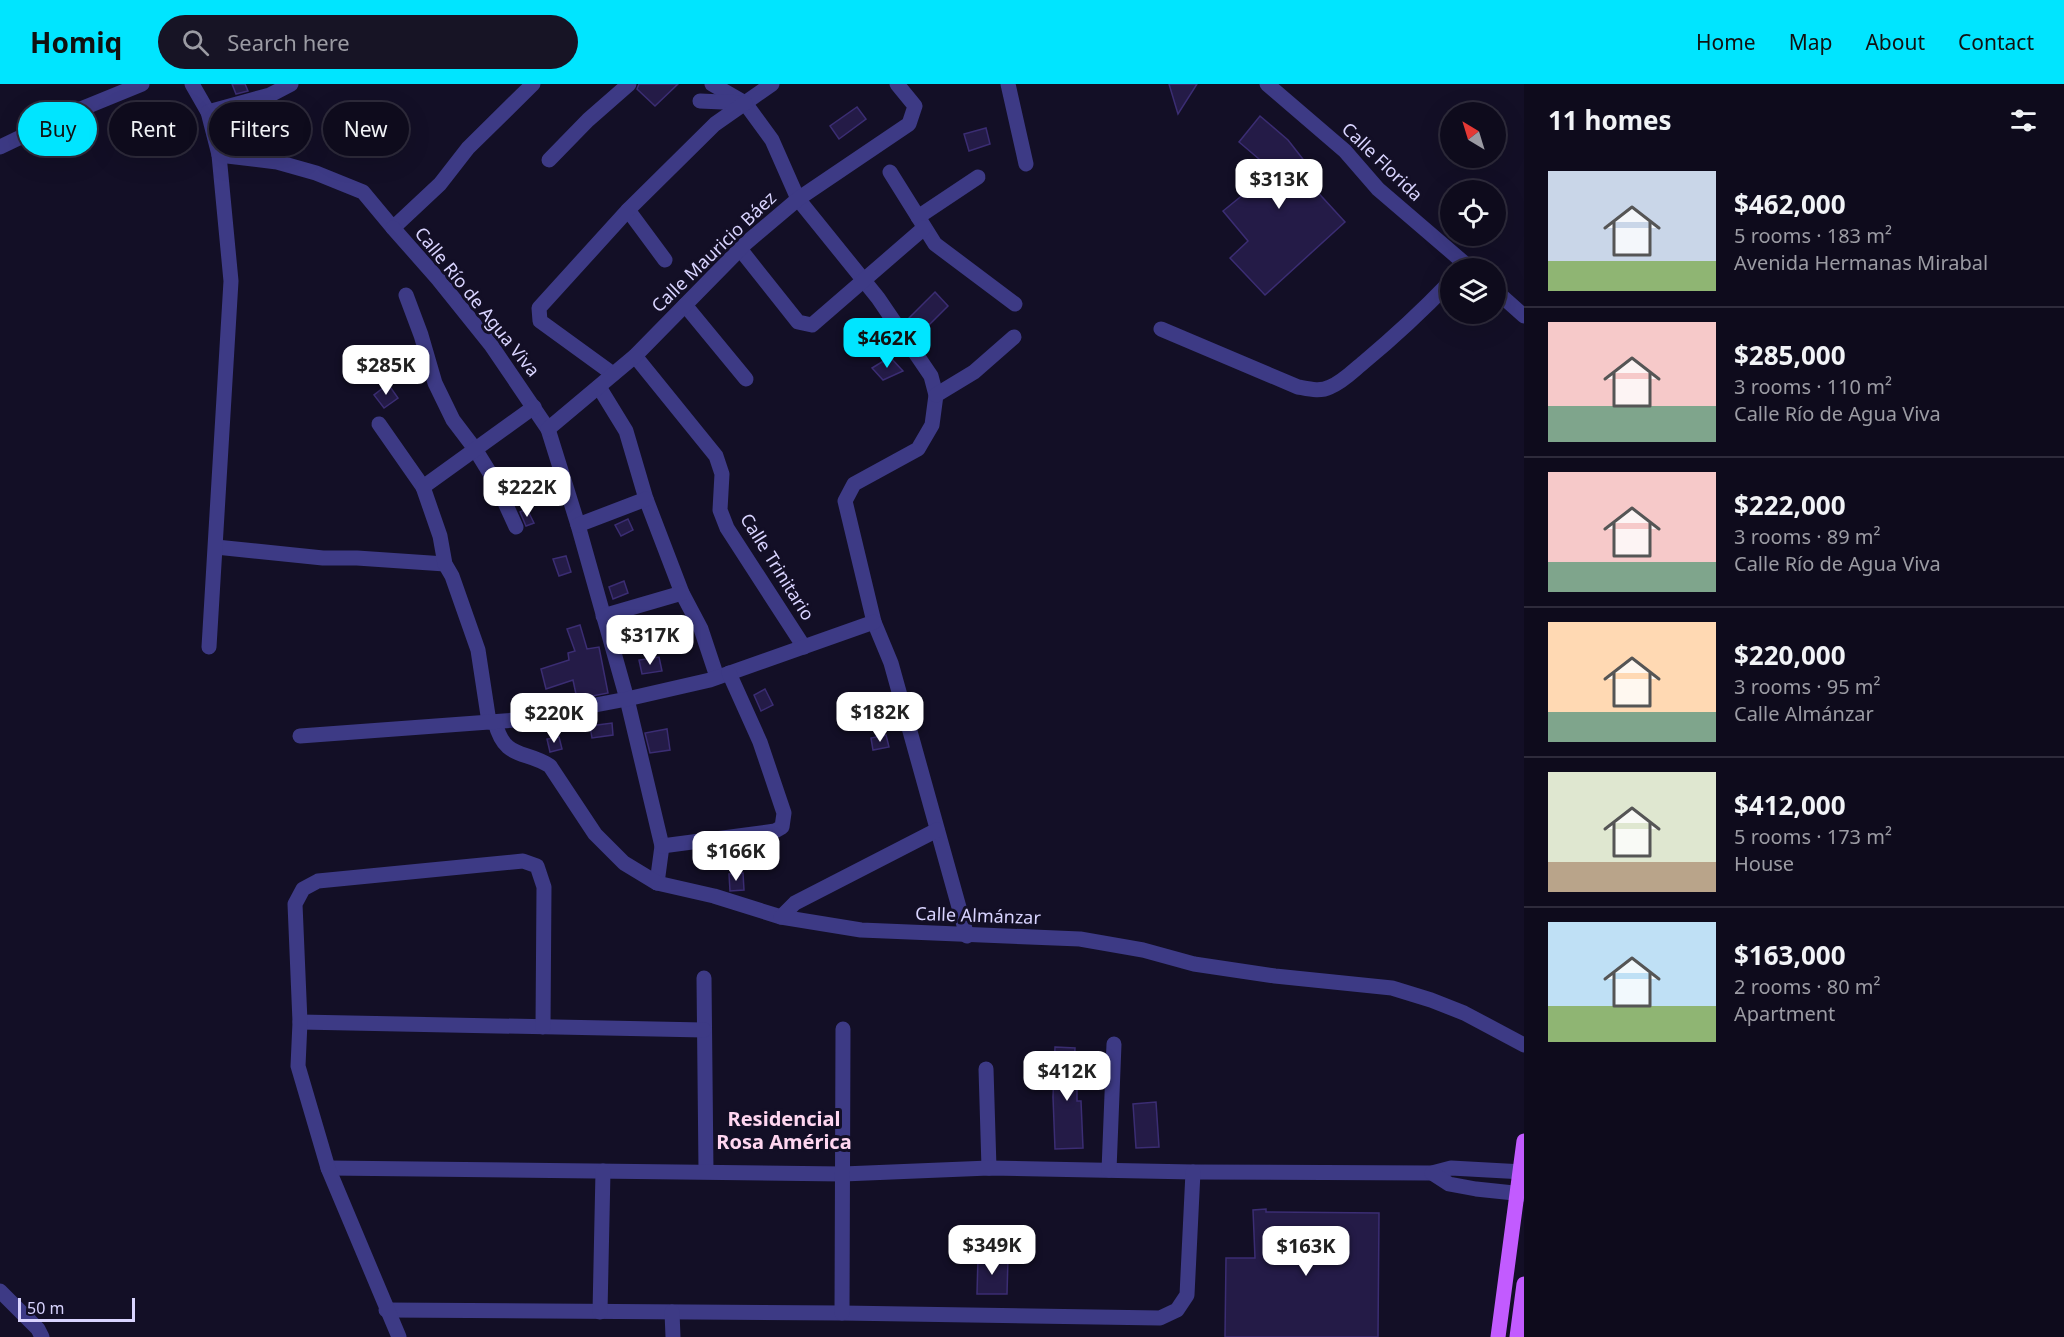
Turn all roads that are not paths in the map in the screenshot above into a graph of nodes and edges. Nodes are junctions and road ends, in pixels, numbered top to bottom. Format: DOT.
graph roads {
  1 [pos="142,84"];
  2 [pos="192,84"];
  3 [pos="291,84"];
  4 [pos="532,84"];
  5 [pos="629,84"];
  6 [pos="712,84"];
  7 [pos="772,84"];
  8 [pos="897,84"];
  9 [pos="1008,84"];
  10 [pos="1267,84"];
  11 [pos="700,101"];
  12 [pos="745,103"];
  13 [pos="208,112"];
  14 [pos="209,116"];
  15 [pos="0,147"];
  16 [pos="219,156"];
  17 [pos="227,156"];
  18 [pos="549,160"];
  19 [pos="1026,164"];
  20 [pos="890,172"];
  21 [pos="978,177"];
  22 [pos="798,199"];
  23 [pos="628,210"];
  24 [pos="921,223"];
  25 [pos="393,228"];
  26 [pos="740,249"];
  27 [pos="1455,258"];
  28 [pos="664,260"];
  29 [pos="864,281"];
  30 [pos="1440,292"];
  31 [pos="406,295"];
  32 [pos="1506,300"];
  33 [pos="1015,304"];
  34 [pos="685,305"];
  35 [pos="1524,316"];
  36 [pos="1161,329"];
  37 [pos="1014,337"];
  38 [pos="635,356"];
  39 [pos="613,374"];
  40 [pos="746,379"];
  41 [pos="599,387"];
  42 [pos="936,395"];
  43 [pos="534,407"];
  44 [pos="379,424"];
  45 [pos="548,429"];
  46 [pos="475,449"];
  47 [pos="423,487"];
  48 [pos="646,499"];
  49 [pos="578,525"];
  50 [pos="516,527"];
  51 [pos="216,547"];
  52 [pos="445,564"];
  53 [pos="682,593"];
  54 [pos="603,616"];
  55 [pos="874,622"];
  56 [pos="209,647"];
  57 [pos="804,647"];
  58 [pos="723,675"];
  59 [pos="627,699"];
  60 [pos="492,722"];
  61 [pos="300,736"];
  62 [pos="937,830"];
  63 [pos="662,846"];
  64 [pos="657,884"];
  65 [pos="781,917"];
  66 [pos="967,936"];
  67 [pos="704,978"];
  68 [pos="300,1022"];
  69 [pos="543,1027"];
  70 [pos="843,1029"];
  71 [pos="704,1030"];
  72 [pos="1114,1044"];
  73 [pos="1524,1045"];
  74 [pos="986,1069"];
  75 [pos="1524,1141"];
  76 [pos="328,1168"];
  77 [pos="989,1168"];
  78 [pos="1109,1170"];
  79 [pos="603,1171"];
  80 [pos="706,1171"];
  81 [pos="1193,1172"];
  82 [pos="1522,1172"];
  83 [pos="1432,1173"];
  84 [pos="843,1174"];
  85 [pos="1520,1194"];
  86 [pos="1524,1284"];
  87 [pos="0,1291"];
  88 [pos="386,1310"];
  89 [pos="600,1312"];
  90 [pos="672,1312"];
  91 [pos="842,1313"];
  92 [pos="42,1337"];
  93 [pos="399,1337"];
  94 [pos="672,1337"];
  95 [pos="1498,1337"];
  96 [pos="1516,1337"];
  1 -- 15 [label="street"];
  2 -- 13 [label="street"];
  3 -- 13 [label="street"];
  4 -- 25 [label="street"];
  5 -- 18 [label="street"];
  6 -- 12 [label="street"];
  7 -- 12 [label="street"];
  8 -- 22 [label="street, Calle Mauricio Báez"];
  9 -- 19 [label="street"];
  10 -- 27 [label="street, Calle Florida"];
  11 -- 12 [label="street"];
  12 -- 22 [label="street"];
  12 -- 23 [label="street"];
  13 -- 14 [label="street"];
  16 -- 51 [label="street"];
  17 -- 25 [label="street, Calle Río de Agua Viva"];
  20 -- 24 [label="street"];
  21 -- 24 [label="street"];
  22 -- 26 [label="street, Calle Mauricio Báez"];
  22 -- 29 [label="street"];
  23 -- 28 [label="street"];
  23 -- 39 [label="street"];
  24 -- 29 [label="street"];
  24 -- 33 [label="street"];
  25 -- 43 [label="street, Calle Río de Agua Viva"];
  26 -- 29 [label="street"];
  26 -- 34 [label="street, Calle Mauricio Báez"];
  29 -- 42 [label="street"];
  30 -- 36 [label="street"];
  31 -- 46 [label="street"];
  32 -- 35 [label="street"];
  34 -- 38 [label="street, Calle Mauricio Báez"];
  34 -- 40 [label="street"];
  37 -- 42 [label="street"];
  38 -- 39 [label="street, Calle Mauricio Báez"];
  38 -- 57 [label="street, Calle Trinitario"];
  39 -- 41 [label="street, Calle Mauricio Báez"];
  41 -- 45 [label="street, Calle Mauricio Báez"];
  41 -- 48 [label="street"];
  42 -- 55 [label="street"];
  43 -- 45 [label="street, Calle Río de Agua Viva"];
  43 -- 46 [label="street"];
  44 -- 47 [label="street, Calle Almánzar"];
  45 -- 49 [label="street, Calle Río de Agua Viva"];
  46 -- 47 [label="street"];
  46 -- 50 [label="street"];
  47 -- 52 [label="street, Calle Almánzar"];
  48 -- 49 [label="street"];
  48 -- 53 [label="street"];
  49 -- 54 [label="street, Calle Río de Agua Viva"];
  51 -- 52 [label="street"];
  51 -- 56 [label="street"];
  52 -- 60 [label="street, Calle Almánzar"];
  53 -- 54 [label="street"];
  53 -- 58 [label="street"];
  54 -- 59 [label="street, Calle Río de Agua Viva"];
  55 -- 57 [label="street"];
  55 -- 62 [label="street"];
  57 -- 58 [label="street"];
  58 -- 59 [label="street"];
  58 -- 63 [label="street"];
  59 -- 60 [label="street"];
  59 -- 63 [label="street, Calle Río de Agua Viva"];
  60 -- 61 [label="street"];
  60 -- 64 [label="street, Calle Almánzar"];
  62 -- 65 [label="street"];
  62 -- 66 [label="street"];
  63 -- 64 [label="street, Calle Río de Agua Viva"];
  64 -- 65 [label="street, Calle Almánzar"];
  65 -- 66 [label="street, Calle Almánzar"];
  66 -- 73 [label="street, Calle Almánzar"];
  67 -- 71 [label="street"];
  68 -- 69 [label="street"];
  68 -- 69 [label="street"];
  68 -- 76 [label="street"];
  69 -- 71 [label="street"];
  70 -- 84 [label="street"];
  71 -- 80 [label="street"];
  72 -- 78 [label="street"];
  74 -- 77 [label="street"];
  75 -- 82 [label="main road"];
  76 -- 79 [label="street"];
  76 -- 88 [label="street"];
  77 -- 78 [label="street"];
  77 -- 84 [label="street"];
  78 -- 81 [label="street"];
  79 -- 80 [label="street"];
  79 -- 89 [label="street"];
  80 -- 84 [label="street"];
  81 -- 83 [label="street"];
  81 -- 91 [label="street"];
  82 -- 83 [label="street"];
  82 -- 85 [label="main road"];
  83 -- 85 [label="street"];
  84 -- 91 [label="street"];
  85 -- 95 [label="main road"];
  86 -- 96 [label="main road"];
  87 -- 92 [label="street"];
  88 -- 89 [label="street"];
  88 -- 93 [label="street"];
  89 -- 90 [label="street"];
  90 -- 91 [label="street"];
  90 -- 94 [label="street"];
}
